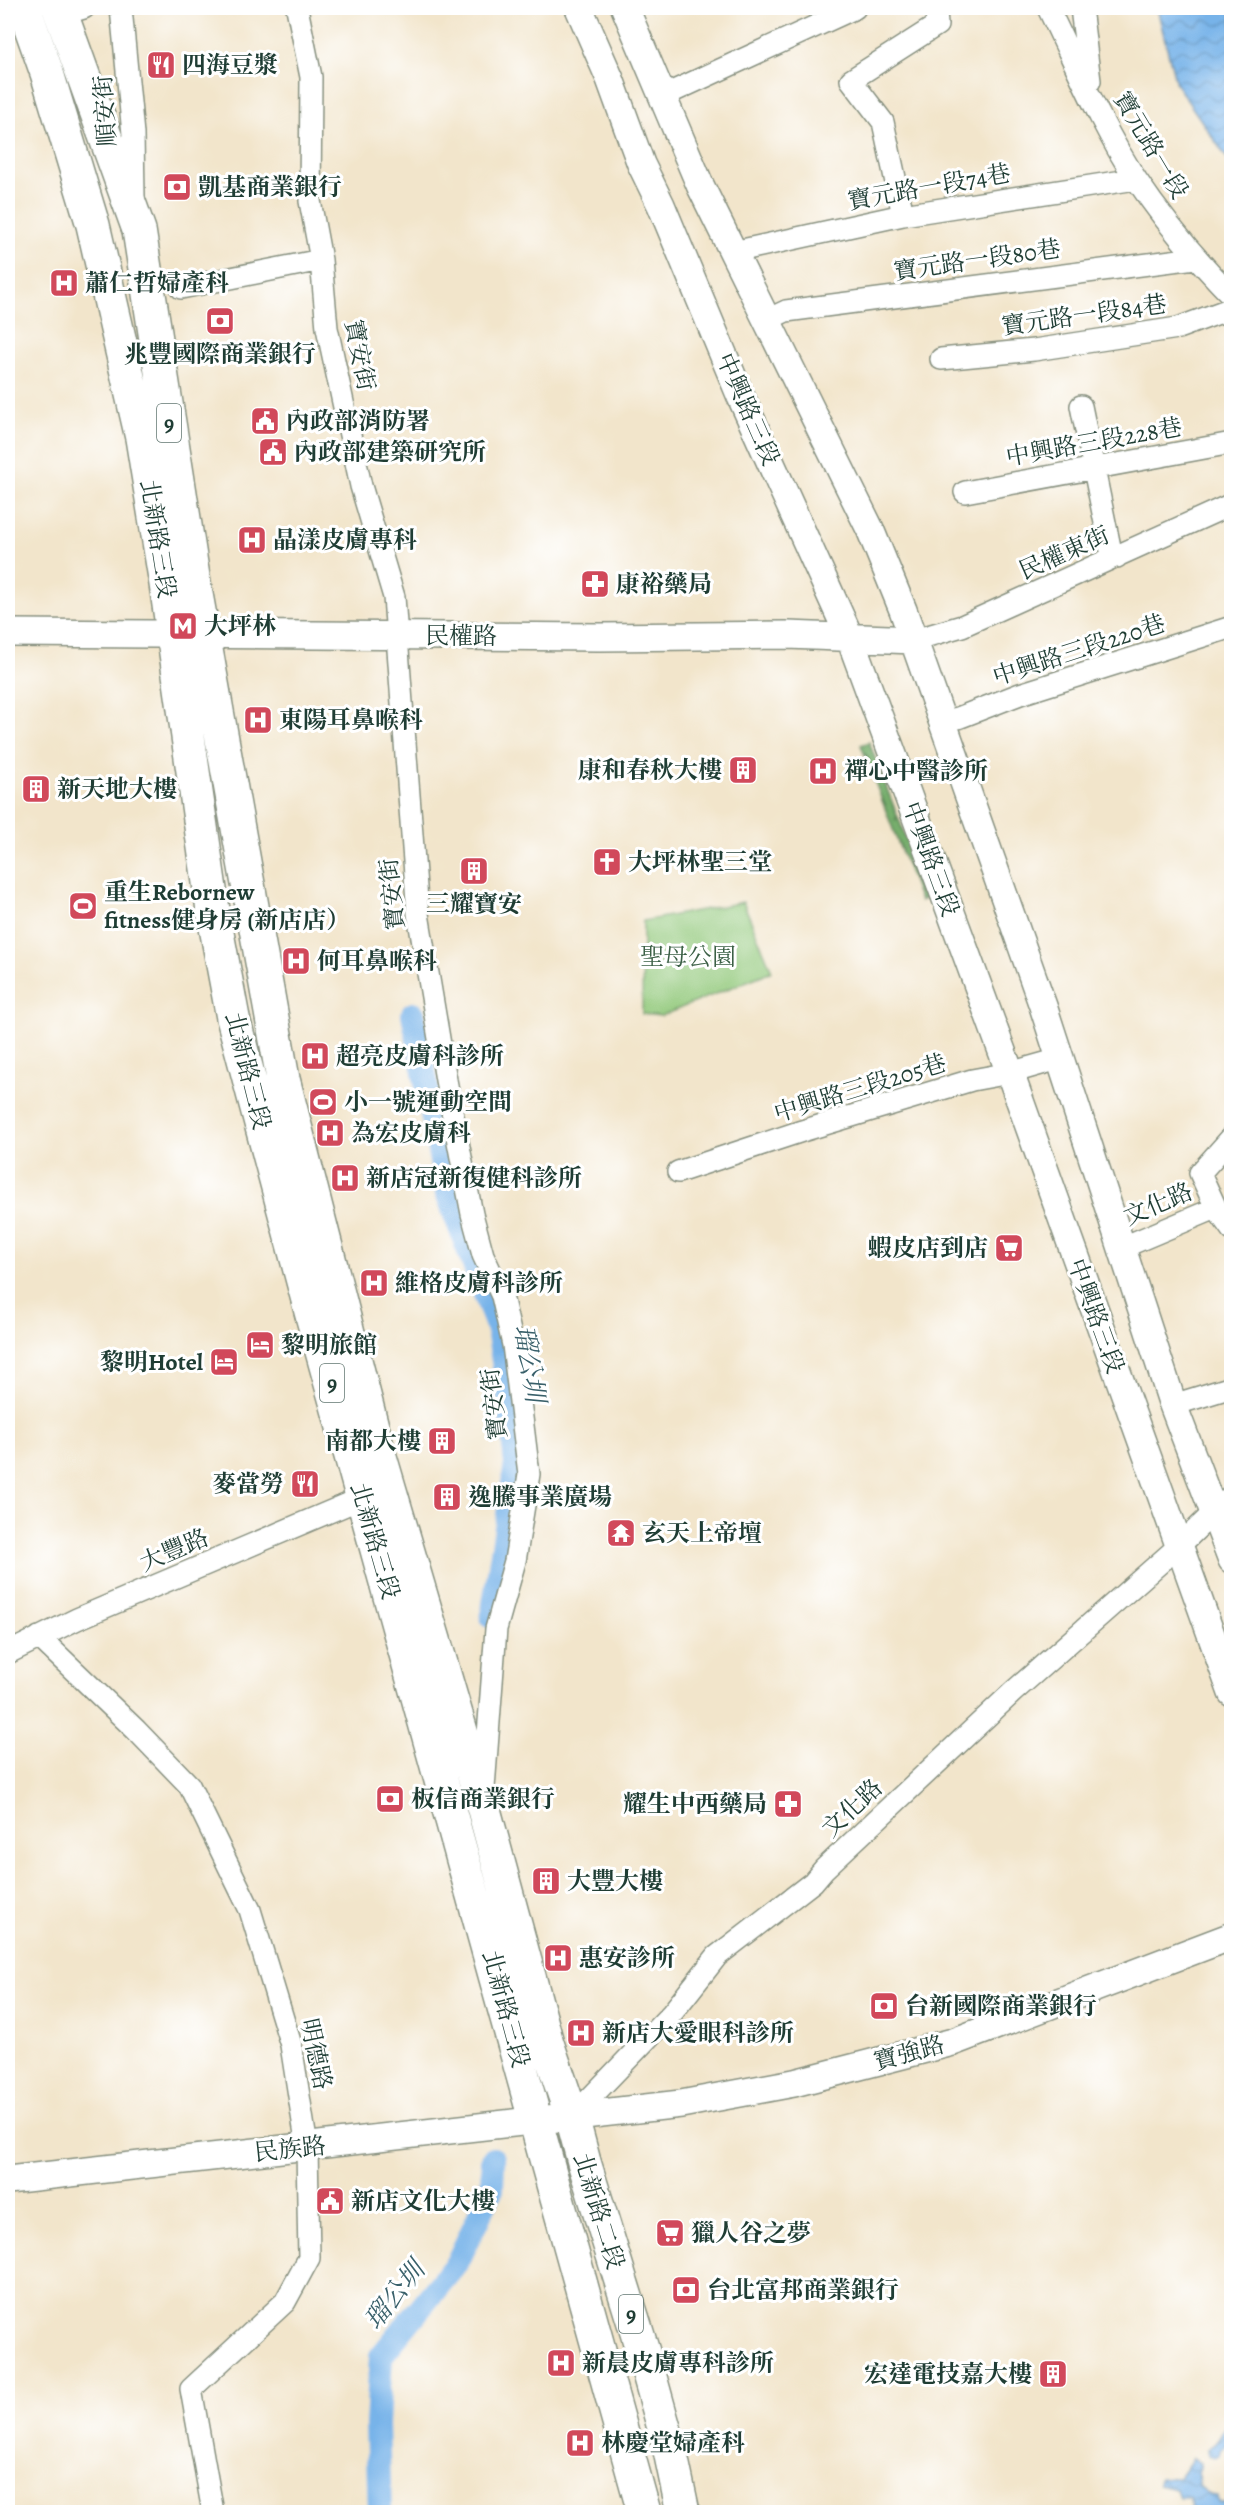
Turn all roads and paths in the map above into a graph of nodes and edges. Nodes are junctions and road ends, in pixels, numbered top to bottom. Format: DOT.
graph roads {
  1 [pos="24,8"];
  2 [pos="121,8"];
  3 [pos="297,8"];
  4 [pos="579,8"];
  5 [pos="625,8"];
  6 [pos="855,8"];
  7 [pos="939,8"];
  8 [pos="1048,8"];
  9 [pos="1081,8"];
  10 [pos="69,10"];
  11 [pos="47,74"];
  12 [pos="661,97"];
  13 [pos="1092,98"];
  14 [pos="1136,179"];
  15 [pos="134,211"];
  16 [pos="903,215"];
  17 [pos="733,252"];
  18 [pos="1195,258"];
  19 [pos="321,260"];
  20 [pos="181,288"];
  21 [pos="1232,296"];
  22 [pos="1232,308"];
  23 [pos="767,320"];
  24 [pos="941,359"];
  25 [pos="1080,406"];
  26 [pos="1232,443"];
  27 [pos="1094,468"];
  28 [pos="965,492"];
  29 [pos="1232,504"];
  30 [pos="1117,557"];
  31 [pos="1232,627"];
  32 [pos="8,633"];
  33 [pos="189,634"];
  34 [pos="397,636"];
  35 [pos="850,638"];
  36 [pos="914,640"];
  37 [pos="943,721"];
  38 [pos="1059,1059"];
  39 [pos="1010,1073"];
  40 [pos="1232,1137"];
  41 [pos="678,1172"];
  42 [pos="1216,1208"];
  43 [pos="1232,1230"];
  44 [pos="1121,1248"];
  45 [pos="1232,1387"];
  46 [pos="1173,1405"];
  47 [pos="362,1498"];
  48 [pos="1223,1504"];
  49 [pos="1179,1546"];
  50 [pos="1232,1560"];
  51 [pos="39,1637"];
  52 [pos="8,1653"];
  53 [pos="1232,1693"];
  54 [pos="483,1806"];
  55 [pos="1232,1936"];
  56 [pos="572,2117"];
  57 [pos="537,2122"];
  58 [pos="307,2147"];
  59 [pos="8,2180"];
  60 [pos="213,2512"];
  61 [pos="644,2512"];
  62 [pos="683,2512"];
  1 -- 11 [label="main road, 北新路三段 / 9"];
  2 -- 15 [label="street, 順安街"];
  3 -- 19 [label="street, 寶安街"];
  4 -- 35 [label="street, 中興路三段"];
  5 -- 12 [label="street, 中興路三段"];
  6 -- 12 [label="street"];
  7 -- 16 [label="street"];
  8 -- 13 [label="street, 寶元路一段"];
  9 -- 13 [label="street"];
  10 -- 11 [label="street, 順安街"];
  10 -- 15 [label="main road, 北新路三段 / 9"];
  11 -- 33 [label="main road, 北新路三段 / 9"];
  12 -- 17 [label="street, 中興路三段"];
  13 -- 14 [label="street, 寶元路一段"];
  14 -- 16 [label="street, 寶元路一段74巷"];
  14 -- 18 [label="street, 寶元路一段"];
  15 -- 33 [label="main road, 北新路三段 / 9"];
  16 -- 17 [label="street, 寶元路一段74巷"];
  17 -- 23 [label="street, 中興路三段"];
  18 -- 21 [label="street, 寶元路一段"];
  18 -- 23 [label="street, 寶元路一段80巷"];
  19 -- 20 [label="street"];
  19 -- 34 [label="street, 寶安街"];
  22 -- 24 [label="street, 寶元路一段84巷"];
  23 -- 36 [label="street, 中興路三段"];
  25 -- 27 [label="street"];
  26 -- 27 [label="street, 中興路三段228巷"];
  27 -- 28 [label="street, 中興路三段228巷"];
  27 -- 30 [label="street"];
  29 -- 30 [label="street, 民權東街"];
  30 -- 36 [label="street, 民權東街"];
  31 -- 37 [label="street, 中興路三段220巷"];
  32 -- 33 [label="street, 民權路"];
  33 -- 34 [label="street, 民權路"];
  33 -- 47 [label="main road, 北新路三段 / 9"];
  33 -- 54 [label="main road, 北新路三段 / 9"];
  34 -- 35 [label="street, 民權路"];
  34 -- 54 [label="street, 寶安街"];
  35 -- 36 [label="street, 民權路"];
  35 -- 39 [label="street, 中興路三段"];
  36 -- 37 [label="street, 中興路三段"];
  37 -- 38 [label="street, 中興路三段"];
  38 -- 39 [label="street, 中興路三段205巷"];
  38 -- 44 [label="street, 中興路三段"];
  39 -- 41 [label="street, 中興路三段205巷"];
  39 -- 49 [label="street, 中興路三段"];
  40 -- 42 [label="street, 文化路"];
  42 -- 43 [label="street, 文化路"];
  42 -- 44 [label="street, 文化路"];
  44 -- 46 [label="street, 中興路三段"];
  45 -- 46 [label="street"];
  46 -- 48 [label="street, 中興路三段"];
  47 -- 51 [label="street, 大豐路"];
  47 -- 57 [label="main road, 北新路三段 / 9"];
  48 -- 49 [label="street, 文化路"];
  48 -- 50 [label="street, 中興路三段"];
  49 -- 53 [label="street, 中興路三段"];
  49 -- 56 [label="street, 文化路"];
  51 -- 52 [label="street, 大豐路"];
  51 -- 58 [label="street, 明德路"];
  54 -- 56 [label="main road, 北新路三段 / 9"];
  55 -- 56 [label="street, 寶強路"];
  56 -- 57 [label="street, 民族路"];
  56 -- 62 [label="main road, 北新路二段 / 9"];
  57 -- 58 [label="street, 民族路"];
  57 -- 61 [label="main road, 北新路二段 / 9"];
  58 -- 59 [label="street, 民族路"];
  58 -- 60 [label="street, 明德路"];
}
